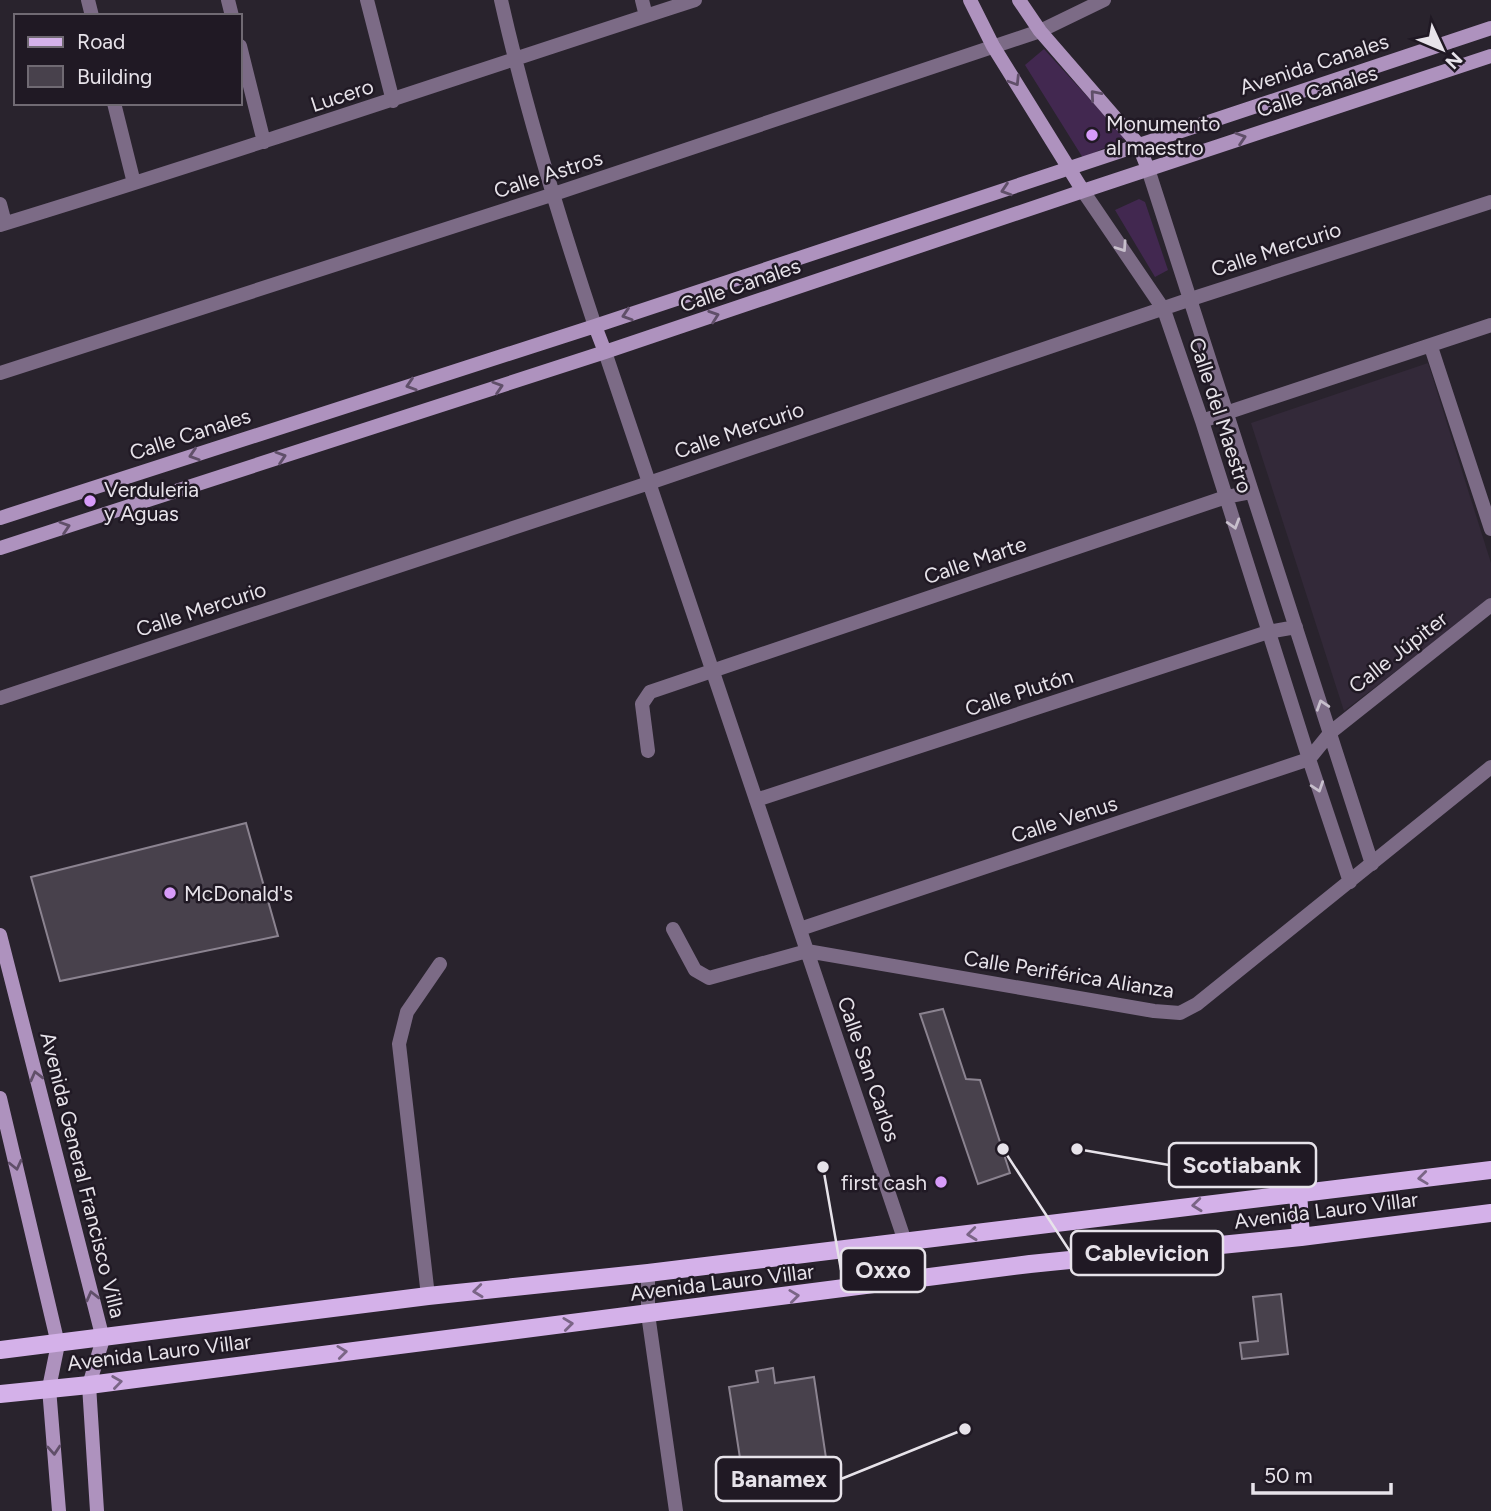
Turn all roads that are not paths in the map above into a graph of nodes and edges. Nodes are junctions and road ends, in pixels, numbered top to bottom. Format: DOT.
graph roads {
  1 [pos="368,0"];
  2 [pos="501,0"];
  3 [pos="642,0"];
  4 [pos="695,0"];
  5 [pos="970,0"];
  6 [pos="1019,0"];
  7 [pos="1104,0"];
  8 [pos="646,16"];
  9 [pos="1491,28"];
  10 [pos="1040,32"];
  11 [pos="993,46"];
  12 [pos="242,54"];
  13 [pos="1491,57"];
  14 [pos="514,58"];
  15 [pos="393,101"];
  16 [pos="114,105"];
  17 [pos="264,142"];
  18 [pos="1138,144"];
  19 [pos="1071,168"];
  20 [pos="1147,169"];
  21 [pos="134,183"];
  22 [pos="1083,191"];
  23 [pos="551,195"];
  24 [pos="1491,202"];
  25 [pos="0,204"];
  26 [pos="2,224"];
  27 [pos="1188,300"];
  28 [pos="1164,310"];
  29 [pos="1491,325"];
  30 [pos="594,326"];
  31 [pos="1431,347"];
  32 [pos="605,352"];
  33 [pos="0,373"];
  34 [pos="1226,414"];
  35 [pos="1202,421"];
  36 [pos="649,483"];
  37 [pos="1252,492"];
  38 [pos="1226,497"];
  39 [pos="0,518"];
  40 [pos="1491,529"];
  41 [pos="0,548"];
  42 [pos="1491,606"];
  43 [pos="1296,626"];
  44 [pos="1268,632"];
  45 [pos="713,671"];
  46 [pos="0,698"];
  47 [pos="1331,732"];
  48 [pos="648,751"];
  49 [pos="1308,759"];
  50 [pos="1491,766"];
  51 [pos="756,800"];
  52 [pos="1373,864"];
  53 [pos="1350,882"];
  54 [pos="673,929"];
  55 [pos="800,929"];
  56 [pos="0,935"];
  57 [pos="807,951"];
  58 [pos="440,964"];
  59 [pos="0,1098"];
  60 [pos="1491,1170"];
  61 [pos="1298,1192"];
  62 [pos="1491,1213"];
  63 [pos="1301,1237"];
  64 [pos="905,1241"];
  65 [pos="648,1273"];
  66 [pos="918,1280"];
  67 [pos="428,1296"];
  68 [pos="648,1314"];
  69 [pos="103,1339"];
  70 [pos="58,1344"];
  71 [pos="0,1350"];
  72 [pos="89,1385"];
  73 [pos="49,1388"];
  74 [pos="0,1395"];
  75 [pos="58,1511"];
  76 [pos="97,1511"];
  77 [pos="676,1511"];
  1 -- 15 [label="street"];
  2 -- 14 [label="street"];
  3 -- 8 [label="street"];
  4 -- 8 [label="street, Lucero"];
  5 -- 11 [label="main road, Calle del Maestro"];
  6 -- 10 [label="main road, Calle del Maestro"];
  7 -- 10 [label="street, Calle Astros"];
  8 -- 14 [label="street, Lucero"];
  9 -- 18 [label="main road, Avenida Canales"];
  10 -- 11 [label="street, Calle Astros"];
  18 -- 10 [label="main road, Calle del Maestro, one-way"];
  11 -- 19 [label="main road, Calle del Maestro, one-way"];
  11 -- 23 [label="street, Calle Astros"];
  12 -- 17 [label="street"];
  20 -- 13 [label="main road, Calle Canales, one-way"];
  14 -- 15 [label="street, Lucero"];
  14 -- 23 [label="street"];
  15 -- 17 [label="street, Lucero"];
  16 -- 21 [label="street"];
  17 -- 21 [label="street, Lucero"];
  18 -- 19 [label="main road, Avenida Canales"];
  18 -- 20 [label="main road, Calle del Maestro"];
  19 -- 22 [label="main road, Calle del Maestro"];
  19 -- 30 [label="main road, Calle Canales, one-way"];
  20 -- 22 [label="main road, Calle Canales"];
  20 -- 27 [label="street, Calle del Maestro"];
  21 -- 26 [label="street, Lucero"];
  22 -- 28 [label="street, Calle del Maestro, one-way"];
  32 -- 22 [label="main road, Calle Canales, one-way"];
  23 -- 30 [label="street"];
  23 -- 33 [label="street, Calle Astros"];
  24 -- 27 [label="street, Calle Mercurio"];
  25 -- 26 [label="street"];
  27 -- 28 [label="street, Calle Mercurio"];
  27 -- 34 [label="street, Calle del Maestro"];
  28 -- 35 [label="street, Calle del Maestro"];
  28 -- 36 [label="street, Calle Mercurio"];
  29 -- 31 [label="street"];
  30 -- 32 [label="main road"];
  30 -- 39 [label="main road, Calle Canales, one-way"];
  31 -- 34 [label="street"];
  31 -- 40 [label="street"];
  32 -- 36 [label="street, Calle San Carlos"];
  41 -- 32 [label="main road, Calle Canales, one-way"];
  34 -- 35 [label="street"];
  34 -- 37 [label="street, Calle del Maestro"];
  35 -- 38 [label="street, Calle del Maestro"];
  36 -- 45 [label="street, Calle San Carlos"];
  36 -- 46 [label="street, Calle Mercurio"];
  37 -- 38 [label="street, Calle Marte"];
  37 -- 43 [label="street, Calle del Maestro"];
  38 -- 44 [label="street, Calle del Maestro, one-way"];
  38 -- 45 [label="street, Calle Marte"];
  42 -- 47 [label="street, Calle Júpiter"];
  43 -- 44 [label="street, Calle Plutón"];
  47 -- 43 [label="street, Calle del Maestro, one-way"];
  44 -- 49 [label="street, Calle del Maestro"];
  44 -- 51 [label="street, Calle Plutón"];
  45 -- 48 [label="street"];
  45 -- 51 [label="street, Calle San Carlos"];
  47 -- 49 [label="street"];
  47 -- 52 [label="street, Calle del Maestro"];
  49 -- 53 [label="street, Calle del Maestro, one-way"];
  49 -- 55 [label="street, Calle Venus"];
  50 -- 52 [label="street, Calle Periférica Alianza"];
  51 -- 55 [label="street, Calle San Carlos"];
  52 -- 53 [label="street, Calle Periférica Alianza"];
  53 -- 57 [label="street, Calle Periférica Alianza"];
  54 -- 57 [label="street"];
  55 -- 57 [label="street, Calle San Carlos"];
  69 -- 56 [label="main road, Avenida General Francisco Villa, one-way"];
  57 -- 64 [label="street, Calle San Carlos"];
  58 -- 67 [label="street"];
  59 -- 70 [label="main road, one-way"];
  60 -- 61 [label="main road, Avenida Lauro Villar, one-way"];
  61 -- 63 [label="main road"];
  61 -- 64 [label="main road, Avenida Lauro Villar, one-way"];
  62 -- 63 [label="main road, Avenida Lauro Villar"];
  63 -- 66 [label="main road, Avenida Lauro Villar"];
  64 -- 65 [label="main road, Avenida Lauro Villar"];
  64 -- 66 [label="street, Calle San Carlos"];
  65 -- 67 [label="main road, Avenida Lauro Villar, one-way"];
  65 -- 68 [label="street"];
  68 -- 66 [label="main road, Avenida Lauro Villar, one-way"];
  67 -- 69 [label="main road, Avenida Lauro Villar"];
  72 -- 68 [label="main road, Avenida Lauro Villar, one-way"];
  68 -- 77 [label="street"];
  69 -- 70 [label="main road, Avenida Lauro Villar"];
  69 -- 72 [label="main road, Avenida General Francisco Villa"];
  70 -- 71 [label="main road, Avenida Lauro Villar"];
  70 -- 73 [label="main road"];
  72 -- 73 [label="main road, Avenida Lauro Villar"];
  72 -- 76 [label="main road, Avenida General Francisco Villa"];
  73 -- 74 [label="main road, Avenida Lauro Villar"];
  73 -- 75 [label="main road, one-way"];
}
